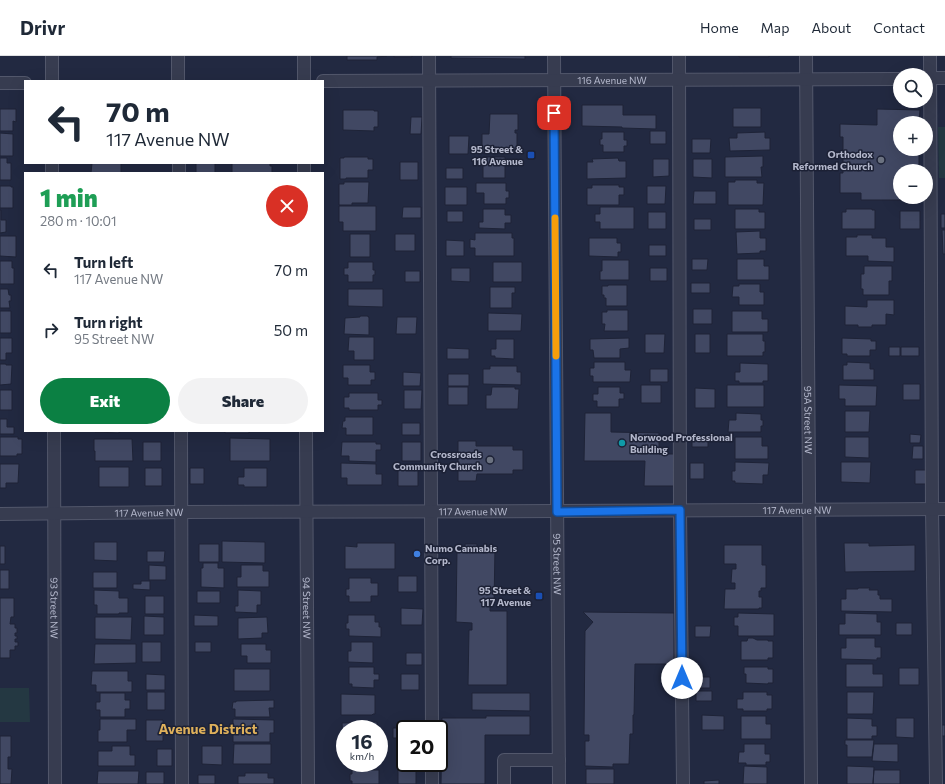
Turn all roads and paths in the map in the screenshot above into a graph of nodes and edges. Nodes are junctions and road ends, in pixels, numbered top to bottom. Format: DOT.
graph roads {
  1 [pos="52,56"];
  2 [pos="178,56"];
  3 [pos="304,56"];
  4 [pos="429,56"];
  5 [pos="554,56"];
  6 [pos="679,56"];
  7 [pos="806,56"];
  8 [pos="930,56"];
  9 [pos="929,68"];
  10 [pos="933,78"];
  11 [pos="945,78"];
  12 [pos="806,79"];
  13 [pos="893,79"];
  14 [pos="52,80"];
  15 [pos="178,80"];
  16 [pos="304,80"];
  17 [pos="679,80"];
  18 [pos="429,81"];
  19 [pos="554,81"];
  20 [pos="324,82"];
  21 [pos="0,83"];
  22 [pos="24,83"];
  23 [pos="928,108"];
  24 [pos="54,432"];
  25 [pos="181,432"];
  26 [pos="306,432"];
  27 [pos="932,509"];
  28 [pos="945,509"];
  29 [pos="680,510"];
  30 [pos="809,510"];
  31 [pos="431,511"];
  32 [pos="182,512"];
  33 [pos="306,512"];
  34 [pos="557,512"];
  35 [pos="0,514"];
  36 [pos="54,514"];
  37 [pos="432,720"];
  38 [pos="559,760"];
  39 [pos="432,772"];
  40 [pos="55,784"];
  41 [pos="182,784"];
  42 [pos="308,784"];
  43 [pos="432,784"];
  44 [pos="504,784"];
  45 [pos="559,784"];
  46 [pos="683,784"];
  47 [pos="811,784"];
  48 [pos="936,784"];
  1 -- 14 [label="street"];
  2 -- 15 [label="street"];
  3 -- 16 [label="street"];
  4 -- 18 [label="street"];
  5 -- 19 [label="street, 95 Street NW"];
  6 -- 17 [label="street"];
  7 -- 12 [label="street, 95A Street NW"];
  8 -- 9 [label="street"];
  10 -- 11 [label="street"];
  12 -- 13 [label="street, 116 Avenue NW"];
  12 -- 17 [label="street, 116 Avenue NW"];
  12 -- 30 [label="street, 95A Street NW"];
  17 -- 19 [label="street, 116 Avenue NW"];
  17 -- 29 [label="street"];
  18 -- 19 [label="street, 116 Avenue NW"];
  18 -- 20 [label="street, 116 Avenue NW"];
  18 -- 31 [label="street"];
  19 -- 34 [label="street, 95 Street NW"];
  21 -- 22 [label="street"];
  23 -- 27 [label="street"];
  24 -- 36 [label="street, 93 Street NW"];
  25 -- 32 [label="street"];
  26 -- 33 [label="street, 94 Street NW"];
  27 -- 28 [label="street, 117 Avenue NW"];
  27 -- 30 [label="street, 117 Avenue NW"];
  27 -- 48 [label="street"];
  29 -- 30 [label="street, 117 Avenue NW"];
  29 -- 34 [label="street, 117 Avenue NW"];
  29 -- 46 [label="street"];
  30 -- 47 [label="street, 95A Street NW"];
  31 -- 33 [label="street, 117 Avenue NW"];
  31 -- 34 [label="street, 117 Avenue NW"];
  31 -- 37 [label="street"];
  32 -- 33 [label="street, 117 Avenue NW"];
  32 -- 36 [label="street, 117 Avenue NW"];
  32 -- 41 [label="street"];
  33 -- 42 [label="street, 94 Street NW"];
  34 -- 38 [label="street, 95 Street NW"];
  35 -- 36 [label="street, 117 Avenue NW"];
  36 -- 40 [label="street, 93 Street NW"];
  38 -- 44 [label="street"];
  38 -- 45 [label="street, 95 Street NW"];
  39 -- 43 [label="street"];
}
